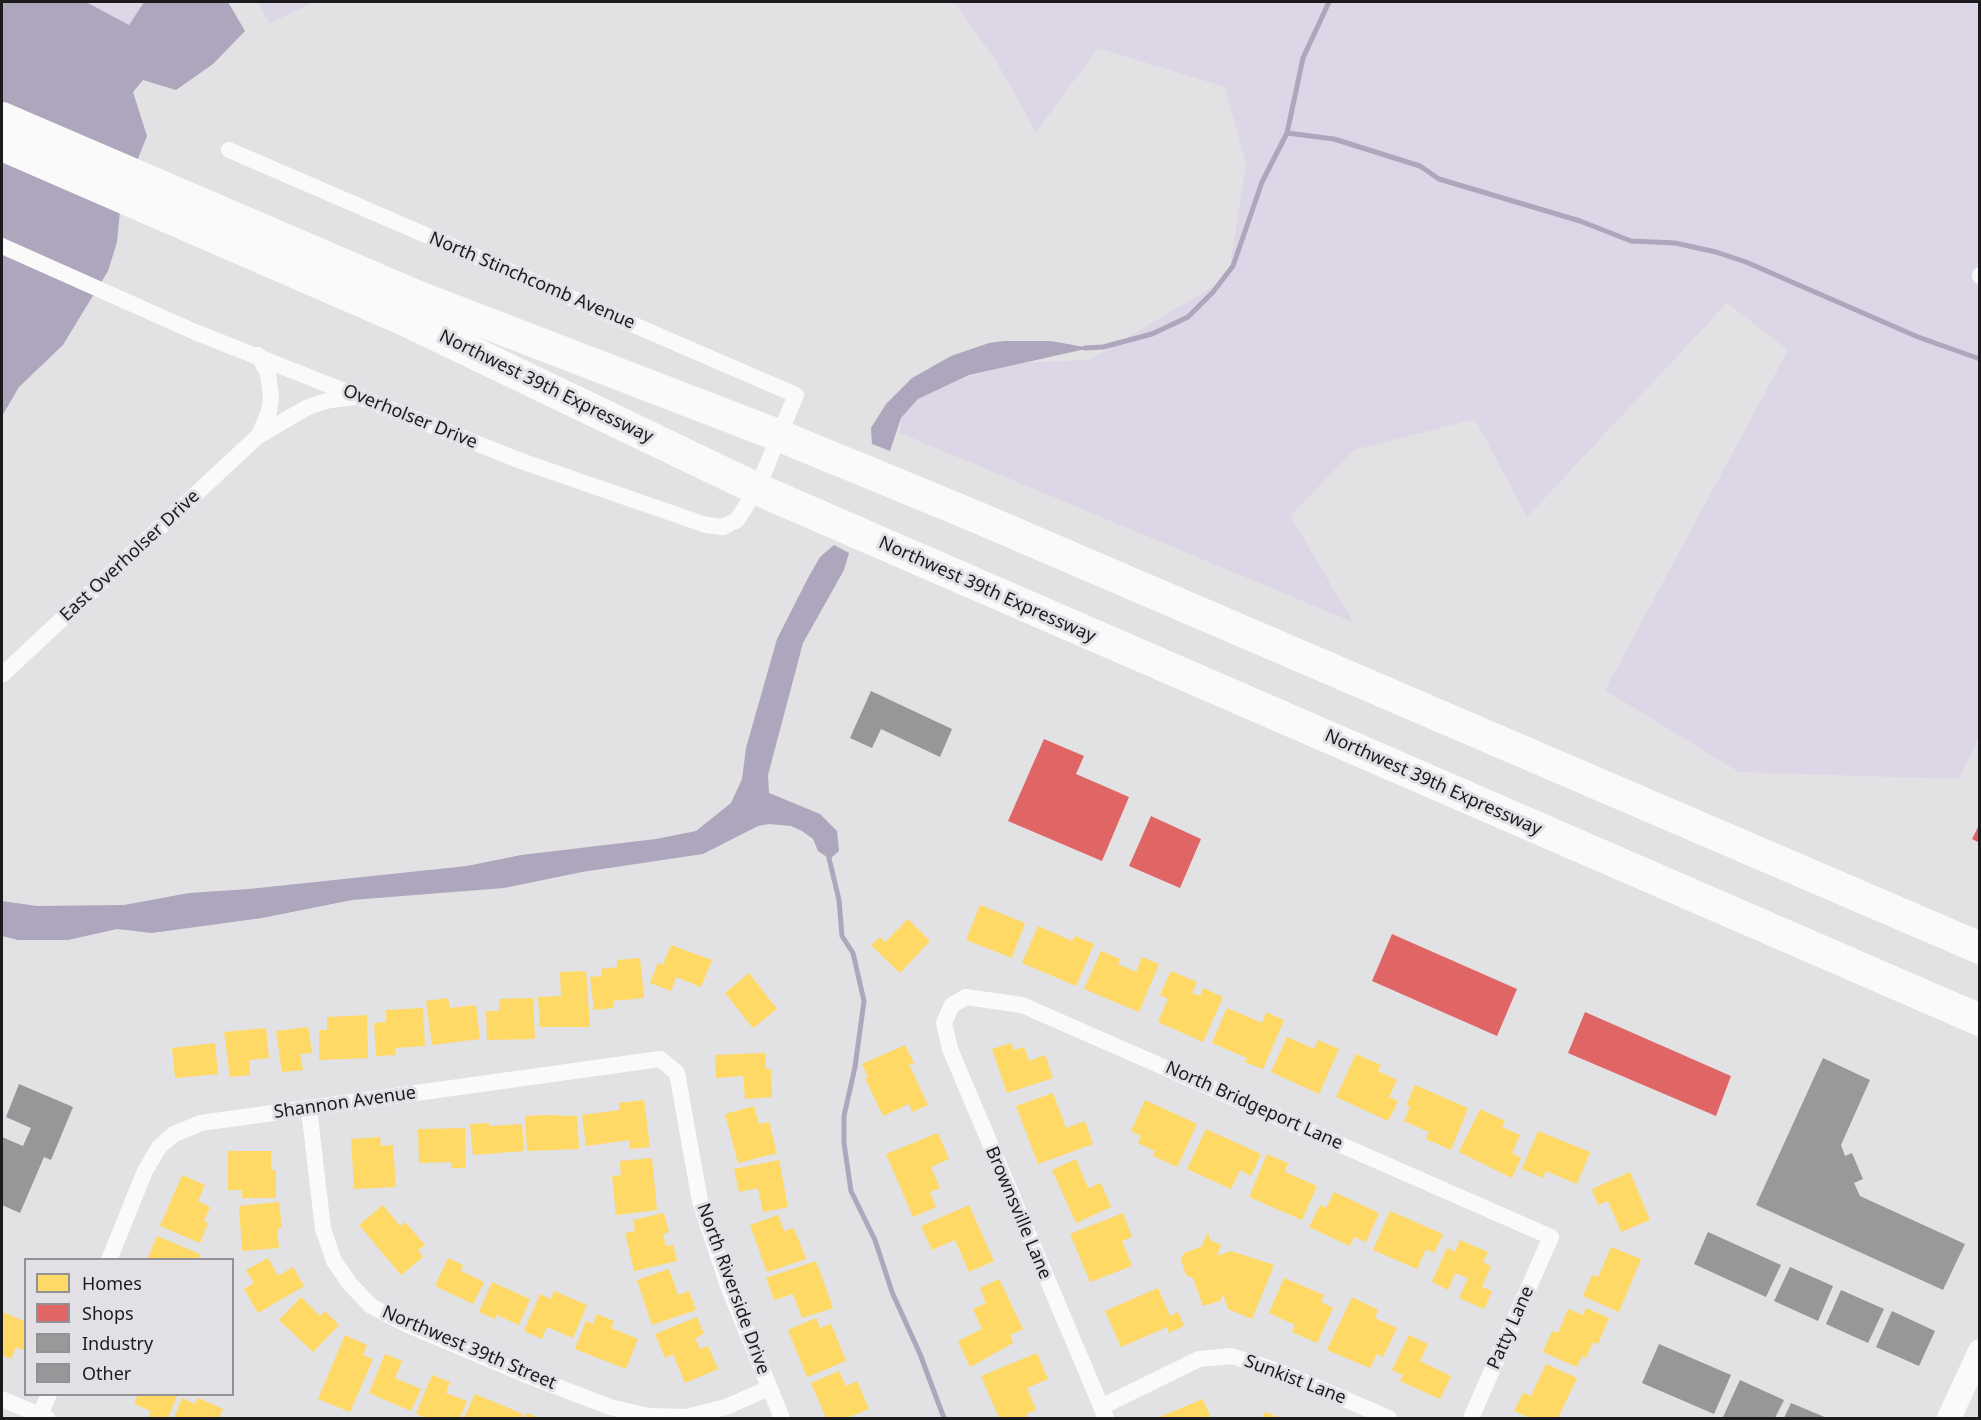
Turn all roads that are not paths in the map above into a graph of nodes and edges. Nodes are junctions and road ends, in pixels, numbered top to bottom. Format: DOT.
graph roads {
  1 [pos="2,118"];
  2 [pos="2,145"];
  3 [pos="229,150"];
  4 [pos="174,206"];
  5 [pos="2,246"];
  6 [pos="258,355"];
  7 [pos="359,397"];
  8 [pos="258,436"];
  9 [pos="780,436"];
  10 [pos="757,489"];
  11 [pos="2,675"];
  12 [pos="1980,948"];
  13 [pos="952,1005"];
  14 [pos="1980,1020"];
  15 [pos="660,1059"];
  16 [pos="309,1109"];
  17 [pos="1551,1238"];
  18 [pos="110,1258"];
  19 [pos="1980,1351"];
  20 [pos="769,1388"];
  21 [pos="49,1396"];
  22 [pos="2,1399"];
  23 [pos="1104,1413"];
  24 [pos="43,1417"];
  25 [pos="782,1419"];
  26 [pos="1389,1419"];
  27 [pos="1471,1419"];
  28 [pos="1949,1419"];
  1 -- 4 [label="highway, Northwest 39th Expressway"];
  2 -- 4 [label="highway, Northwest 39th Expressway"];
  3 -- 9 [label="street, North Stinchcomb Avenue"];
  4 -- 9 [label="highway, Northwest 39th Expressway"];
  4 -- 10 [label="highway, Northwest 39th Expressway"];
  5 -- 6 [label="street, Overholser Drive"];
  6 -- 7 [label="street, Overholser Drive"];
  6 -- 8 [label="street, East Overholser Drive"];
  7 -- 8 [label="street, East Overholser Drive"];
  7 -- 10 [label="street, Overholser Drive"];
  8 -- 11 [label="street, East Overholser Drive"];
  9 -- 10 [label="street, Overholser Drive"];
  9 -- 12 [label="highway, Northwest 39th Expressway"];
  10 -- 14 [label="highway, Northwest 39th Expressway"];
  13 -- 17 [label="street, North Bridgeport Lane"];
  13 -- 23 [label="street, Brownsville Lane"];
  15 -- 16 [label="street, Shannon Avenue"];
  15 -- 20 [label="street, North Riverside Drive"];
  16 -- 18 [label="street, Shannon Avenue"];
  16 -- 20 [label="street, Northwest 39th Street"];
  17 -- 27 [label="street, Patty Lane"];
  19 -- 28 [label="main road"];
  20 -- 25 [label="street, North Riverside Drive"];
  21 -- 24 [label="street"];
  22 -- 24 [label="street"];
  23 -- 26 [label="street, Sunkist Lane"];
}
